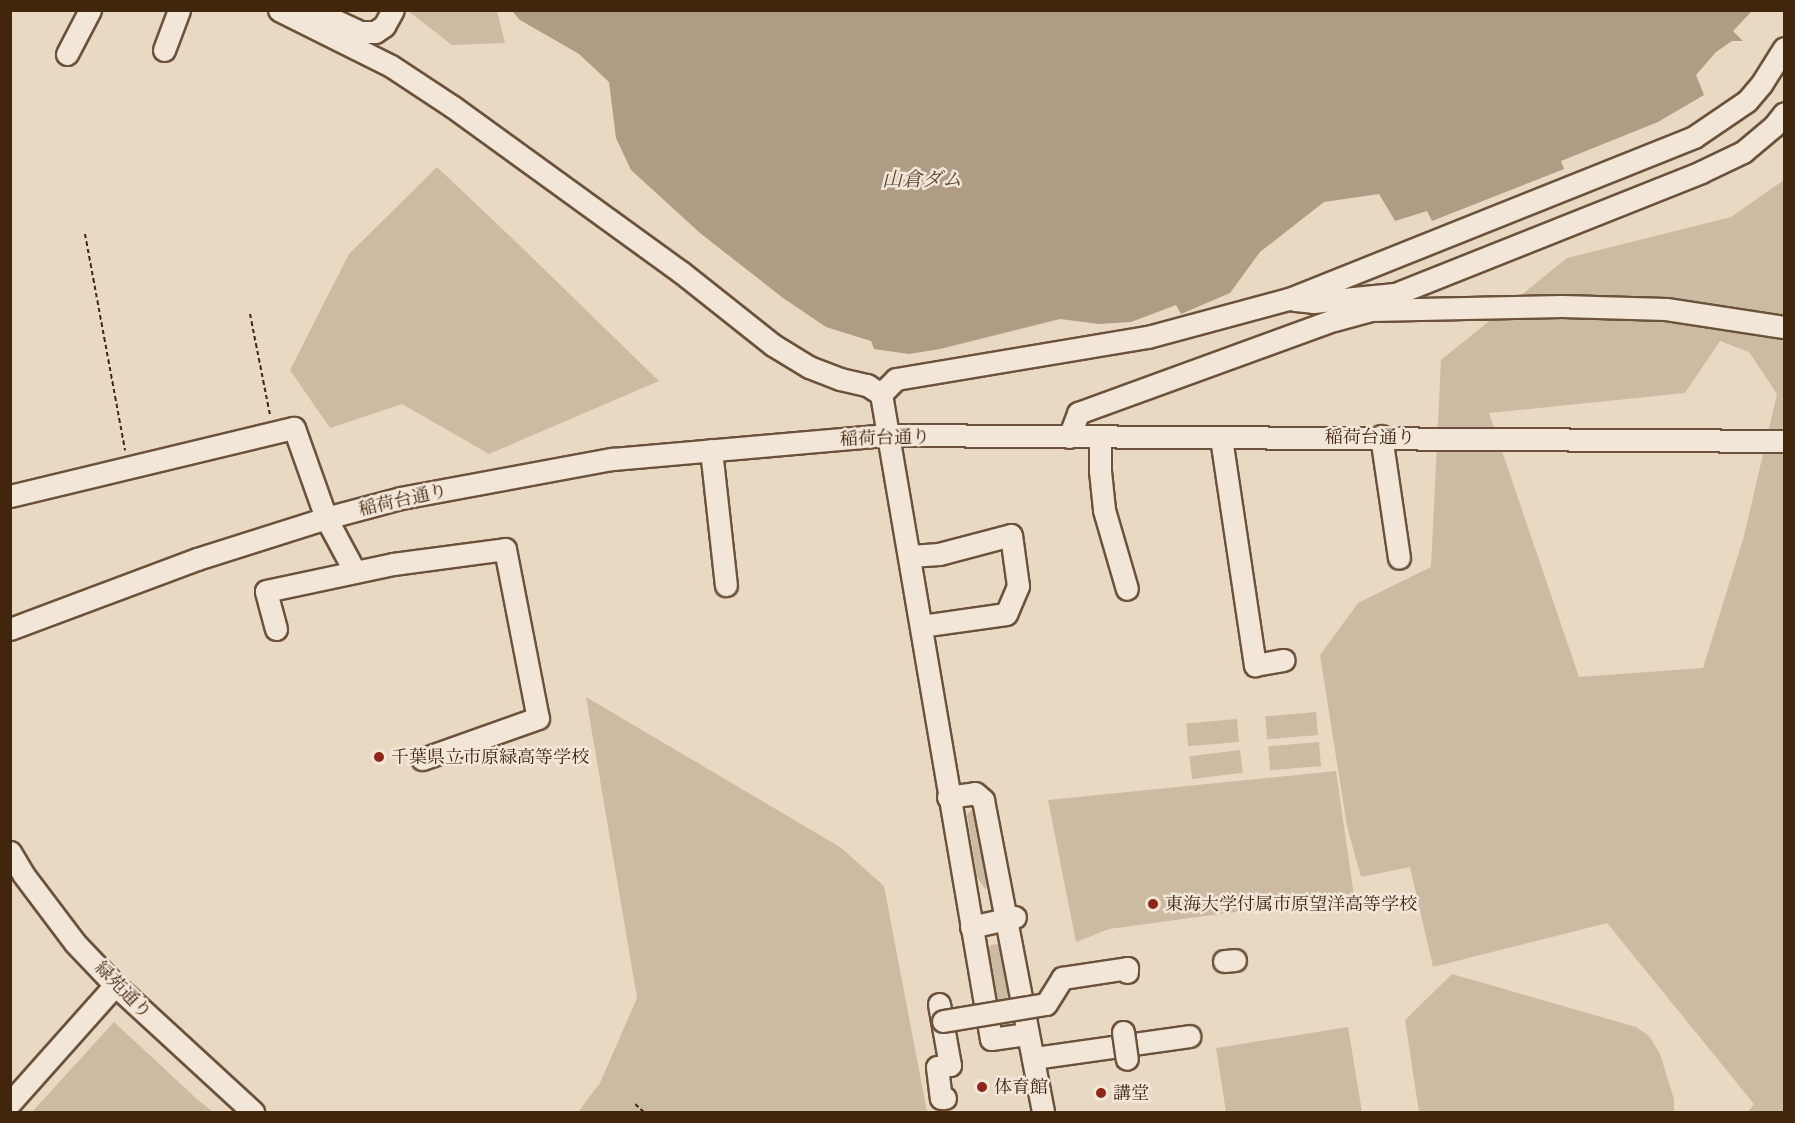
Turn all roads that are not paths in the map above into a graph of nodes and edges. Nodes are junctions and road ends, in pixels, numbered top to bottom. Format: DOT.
graph roads {
  1 [pos="90,10"];
  2 [pos="179,10"];
  3 [pos="279,10"];
  4 [pos="313,10"];
  5 [pos="393,10"];
  6 [pos="1785,48"];
  7 [pos="164,50"];
  8 [pos="67,54"];
  9 [pos="1785,114"];
  10 [pos="1289,299"];
  11 [pos="1785,327"];
  12 [pos="880,394"];
  13 [pos="889,435"];
  14 [pos="1381,436"];
  15 [pos="1069,437"];
  16 [pos="1100,438"];
  17 [pos="1221,438"];
  18 [pos="1785,441"];
  19 [pos="711,450"];
  20 [pos="10,496"];
  21 [pos="326,518"];
  22 [pos="910,556"];
  23 [pos="1399,558"];
  24 [pos="355,572"];
  25 [pos="726,585"];
  26 [pos="1127,589"];
  27 [pos="922,626"];
  28 [pos="10,629"];
  29 [pos="276,629"];
  30 [pos="1284,660"];
  31 [pos="422,759"];
  32 [pos="948,797"];
  33 [pos="10,852"];
  34 [pos="1010,918"];
  35 [pos="971,927"];
  36 [pos="1128,972"];
  37 [pos="116,985"];
  38 [pos="1123,1032"];
  39 [pos="1028,1034"];
  40 [pos="1189,1036"];
  41 [pos="1035,1058"];
  42 [pos="1127,1059"];
  43 [pos="945,1098"];
  44 [pos="10,1103"];
  45 [pos="253,1113"];
  46 [pos="1043,1113"];
  1 -- 8 [label="street"];
  2 -- 7 [label="street"];
  3 -- 12 [label="street"];
  4 -- 5 [label="street"];
  6 -- 10 [label="street"];
  9 -- 10 [label="street"];
  10 -- 12 [label="street"];
  11 -- 15 [label="street"];
  12 -- 13 [label="street"];
  13 -- 15 [label="street, 稲荷台通り"];
  13 -- 19 [label="street, 稲荷台通り"];
  13 -- 22 [label="street"];
  14 -- 17 [label="street, 稲荷台通り"];
  14 -- 18 [label="street, 稲荷台通り"];
  14 -- 23 [label="street"];
  15 -- 16 [label="street, 稲荷台通り"];
  16 -- 17 [label="street, 稲荷台通り"];
  16 -- 26 [label="street"];
  17 -- 30 [label="street"];
  19 -- 21 [label="street, 稲荷台通り"];
  19 -- 25 [label="street"];
  20 -- 21 [label="street"];
  21 -- 24 [label="street"];
  21 -- 28 [label="street, 稲荷台通り"];
  22 -- 27 [label="street"];
  22 -- 27 [label="street"];
  24 -- 29 [label="street"];
  24 -- 31 [label="street"];
  27 -- 32 [label="street"];
  32 -- 34 [label="street"];
  32 -- 35 [label="street"];
  33 -- 37 [label="street, 緑苑通り"];
  34 -- 35 [label="street"];
  34 -- 39 [label="street"];
  35 -- 39 [label="street"];
  36 -- 43 [label="street, bridge"];
  37 -- 44 [label="street"];
  37 -- 45 [label="street, 緑苑通り"];
  38 -- 42 [label="street, bridge"];
  39 -- 41 [label="street"];
  40 -- 41 [label="street"];
  41 -- 46 [label="street"];
}
